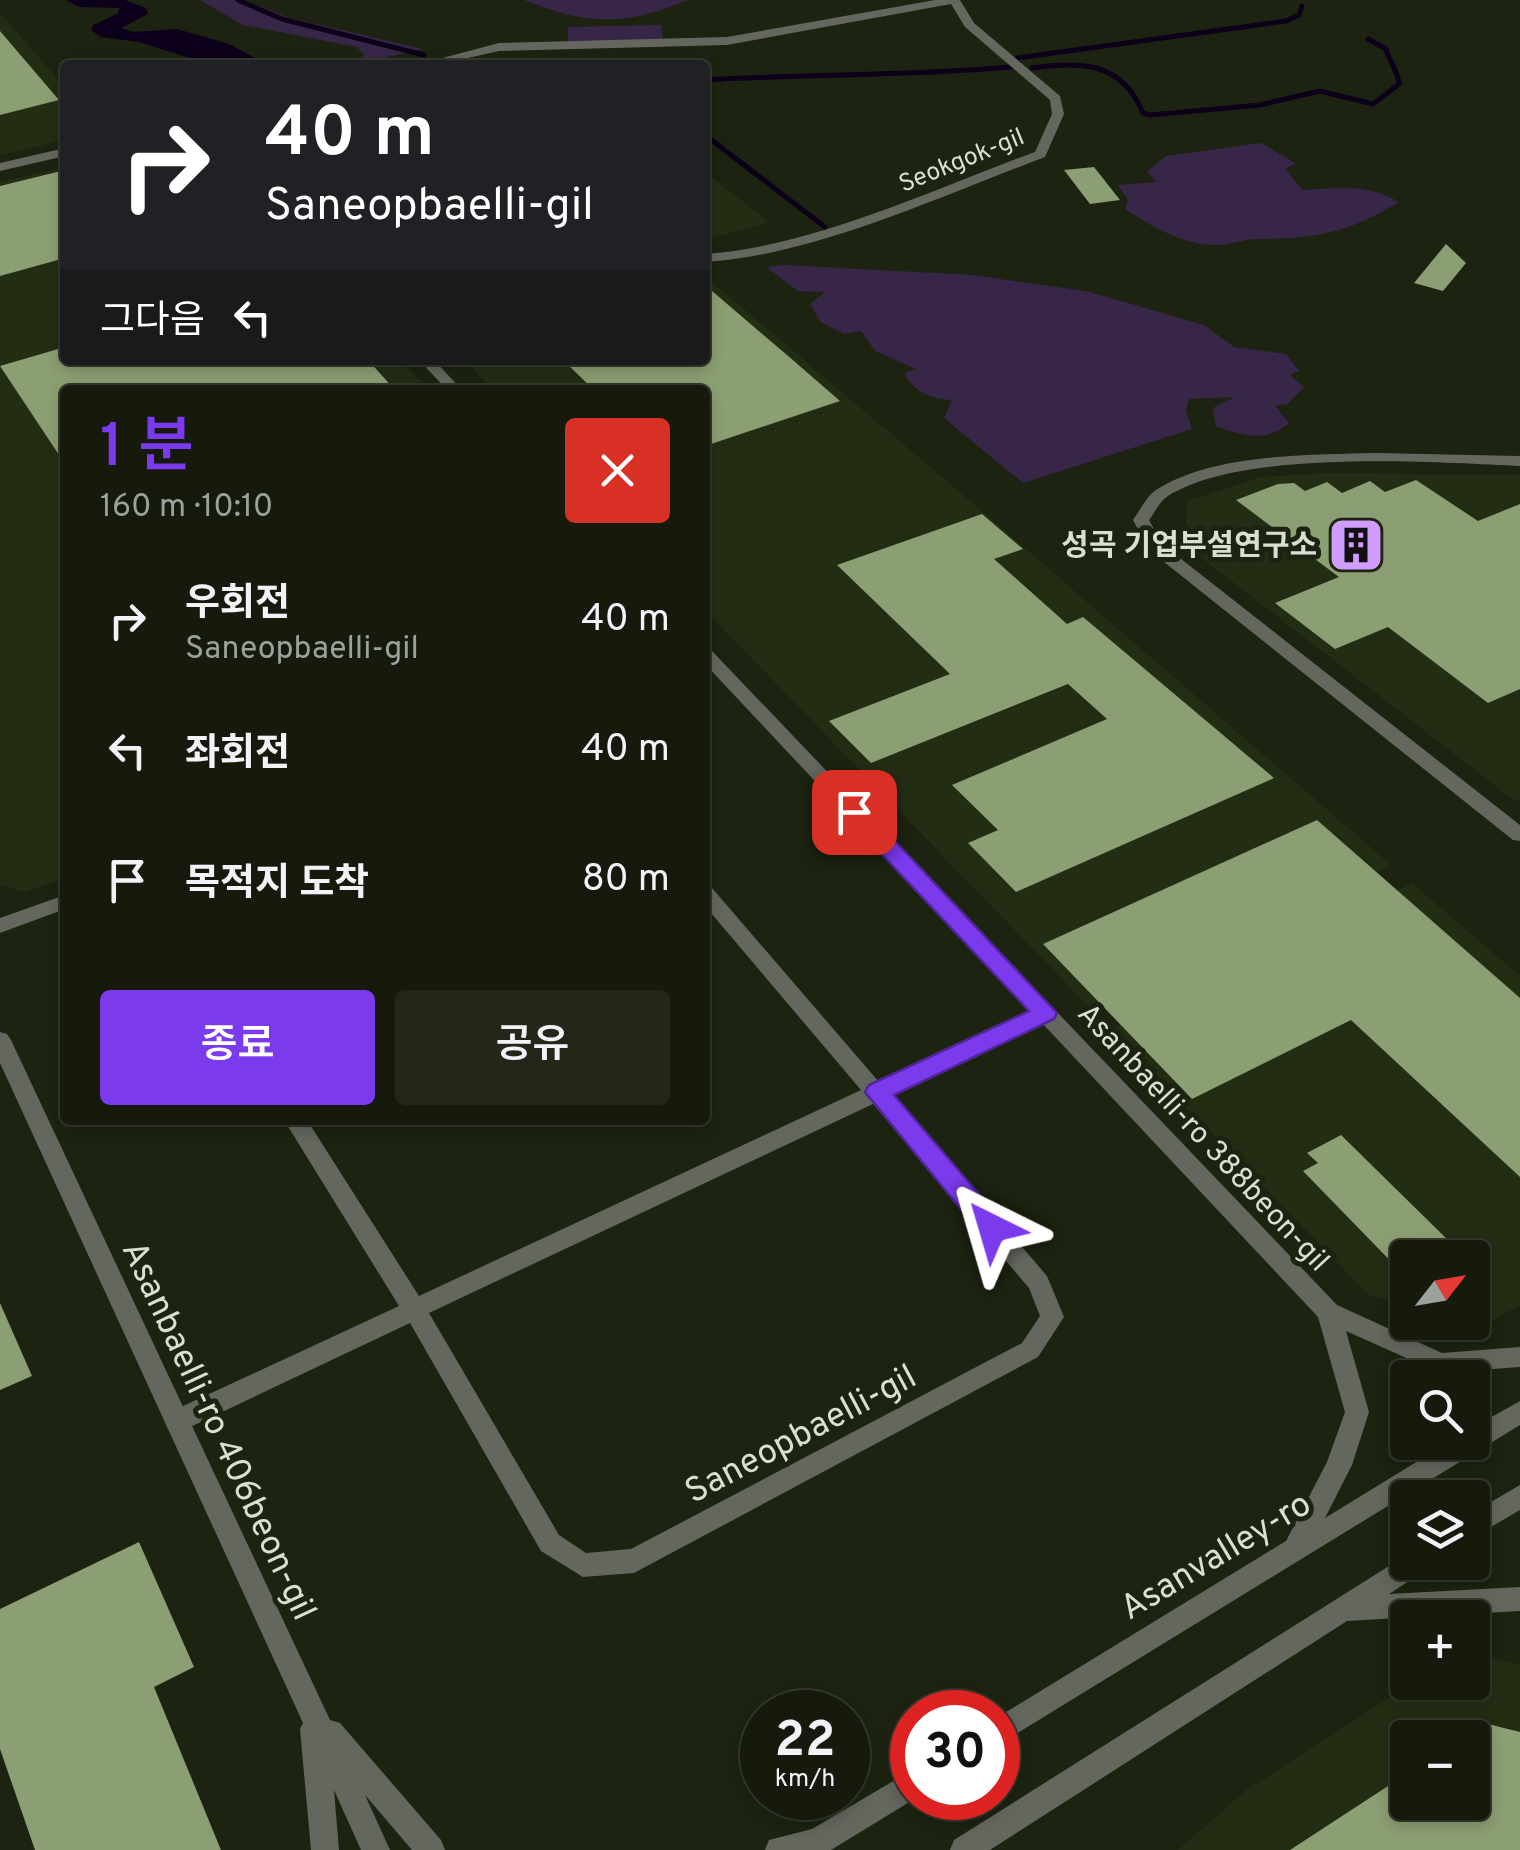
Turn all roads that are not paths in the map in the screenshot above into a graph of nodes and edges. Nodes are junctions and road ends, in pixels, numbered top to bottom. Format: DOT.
graph roads {
  1 [pos="954,0"];
  2 [pos="443,60"];
  3 [pos="60,153"];
  4 [pos="0,166"];
  5 [pos="710,258"];
  6 [pos="431,365"];
  7 [pos="450,385"];
  8 [pos="1520,461"];
  9 [pos="710,663"];
  10 [pos="1520,836"];
  11 [pos="710,899"];
  12 [pos="60,904"];
  13 [pos="0,926"];
  14 [pos="1045,1013"];
  15 [pos="0,1040"];
  16 [pos="877,1092"];
  17 [pos="298,1125"];
  18 [pos="414,1309"];
  19 [pos="1329,1312"];
  20 [pos="1520,1357"];
  21 [pos="1520,1412"];
  22 [pos="177,1420"];
  23 [pos="1490,1431"];
  24 [pos="1442,1460"];
  25 [pos="1520,1496"];
  26 [pos="1490,1515"];
  27 [pos="1294,1550"];
  28 [pos="1390,1580"];
  29 [pos="1520,1600"];
  30 [pos="1345,1609"];
  31 [pos="312,1712"];
  32 [pos="1020,1718"];
  33 [pos="890,1798"];
  34 [pos="811,1846"];
  35 [pos="325,1850"];
  36 [pos="376,1850"];
  37 [pos="431,1850"];
  38 [pos="778,1850"];
  39 [pos="964,1850"];
  1 -- 2 [label="street, Seokgok-gil"];
  1 -- 5 [label="street, Seokgok-gil"];
  3 -- 4 [label="street"];
  6 -- 7 [label="street"];
  8 -- 10 [label="street"];
  9 -- 14 [label="street, Asanbaelli-ro 388beon-gil"];
  11 -- 16 [label="street, Saneopbaelli-gil"];
  12 -- 13 [label="street"];
  14 -- 16 [label="street"];
  14 -- 19 [label="street, Asanbaelli-ro 388beon-gil"];
  15 -- 22 [label="street, Asanbaelli-ro 406beon-gil"];
  16 -- 18 [label="street"];
  16 -- 18 [label="street, Saneopbaelli-gil"];
  17 -- 18 [label="street, Saneopbaelli-gil"];
  18 -- 22 [label="street"];
  19 -- 20 [label="street"];
  19 -- 27 [label="street"];
  21 -- 23 [label="street, Asanvalley-ro"];
  22 -- 31 [label="street, Asanbaelli-ro 406beon-gil"];
  24 -- 27 [label="street, Asanvalley-ro"];
  25 -- 26 [label="street"];
  27 -- 32 [label="street, Asanvalley-ro"];
  28 -- 30 [label="street"];
  29 -- 30 [label="street"];
  30 -- 39 [label="street"];
  31 -- 35 [label="street"];
  31 -- 36 [label="street, Asanbaelli-ro 406beon-gil"];
  31 -- 37 [label="street"];
  33 -- 34 [label="street"];
  34 -- 38 [label="street"];
}
